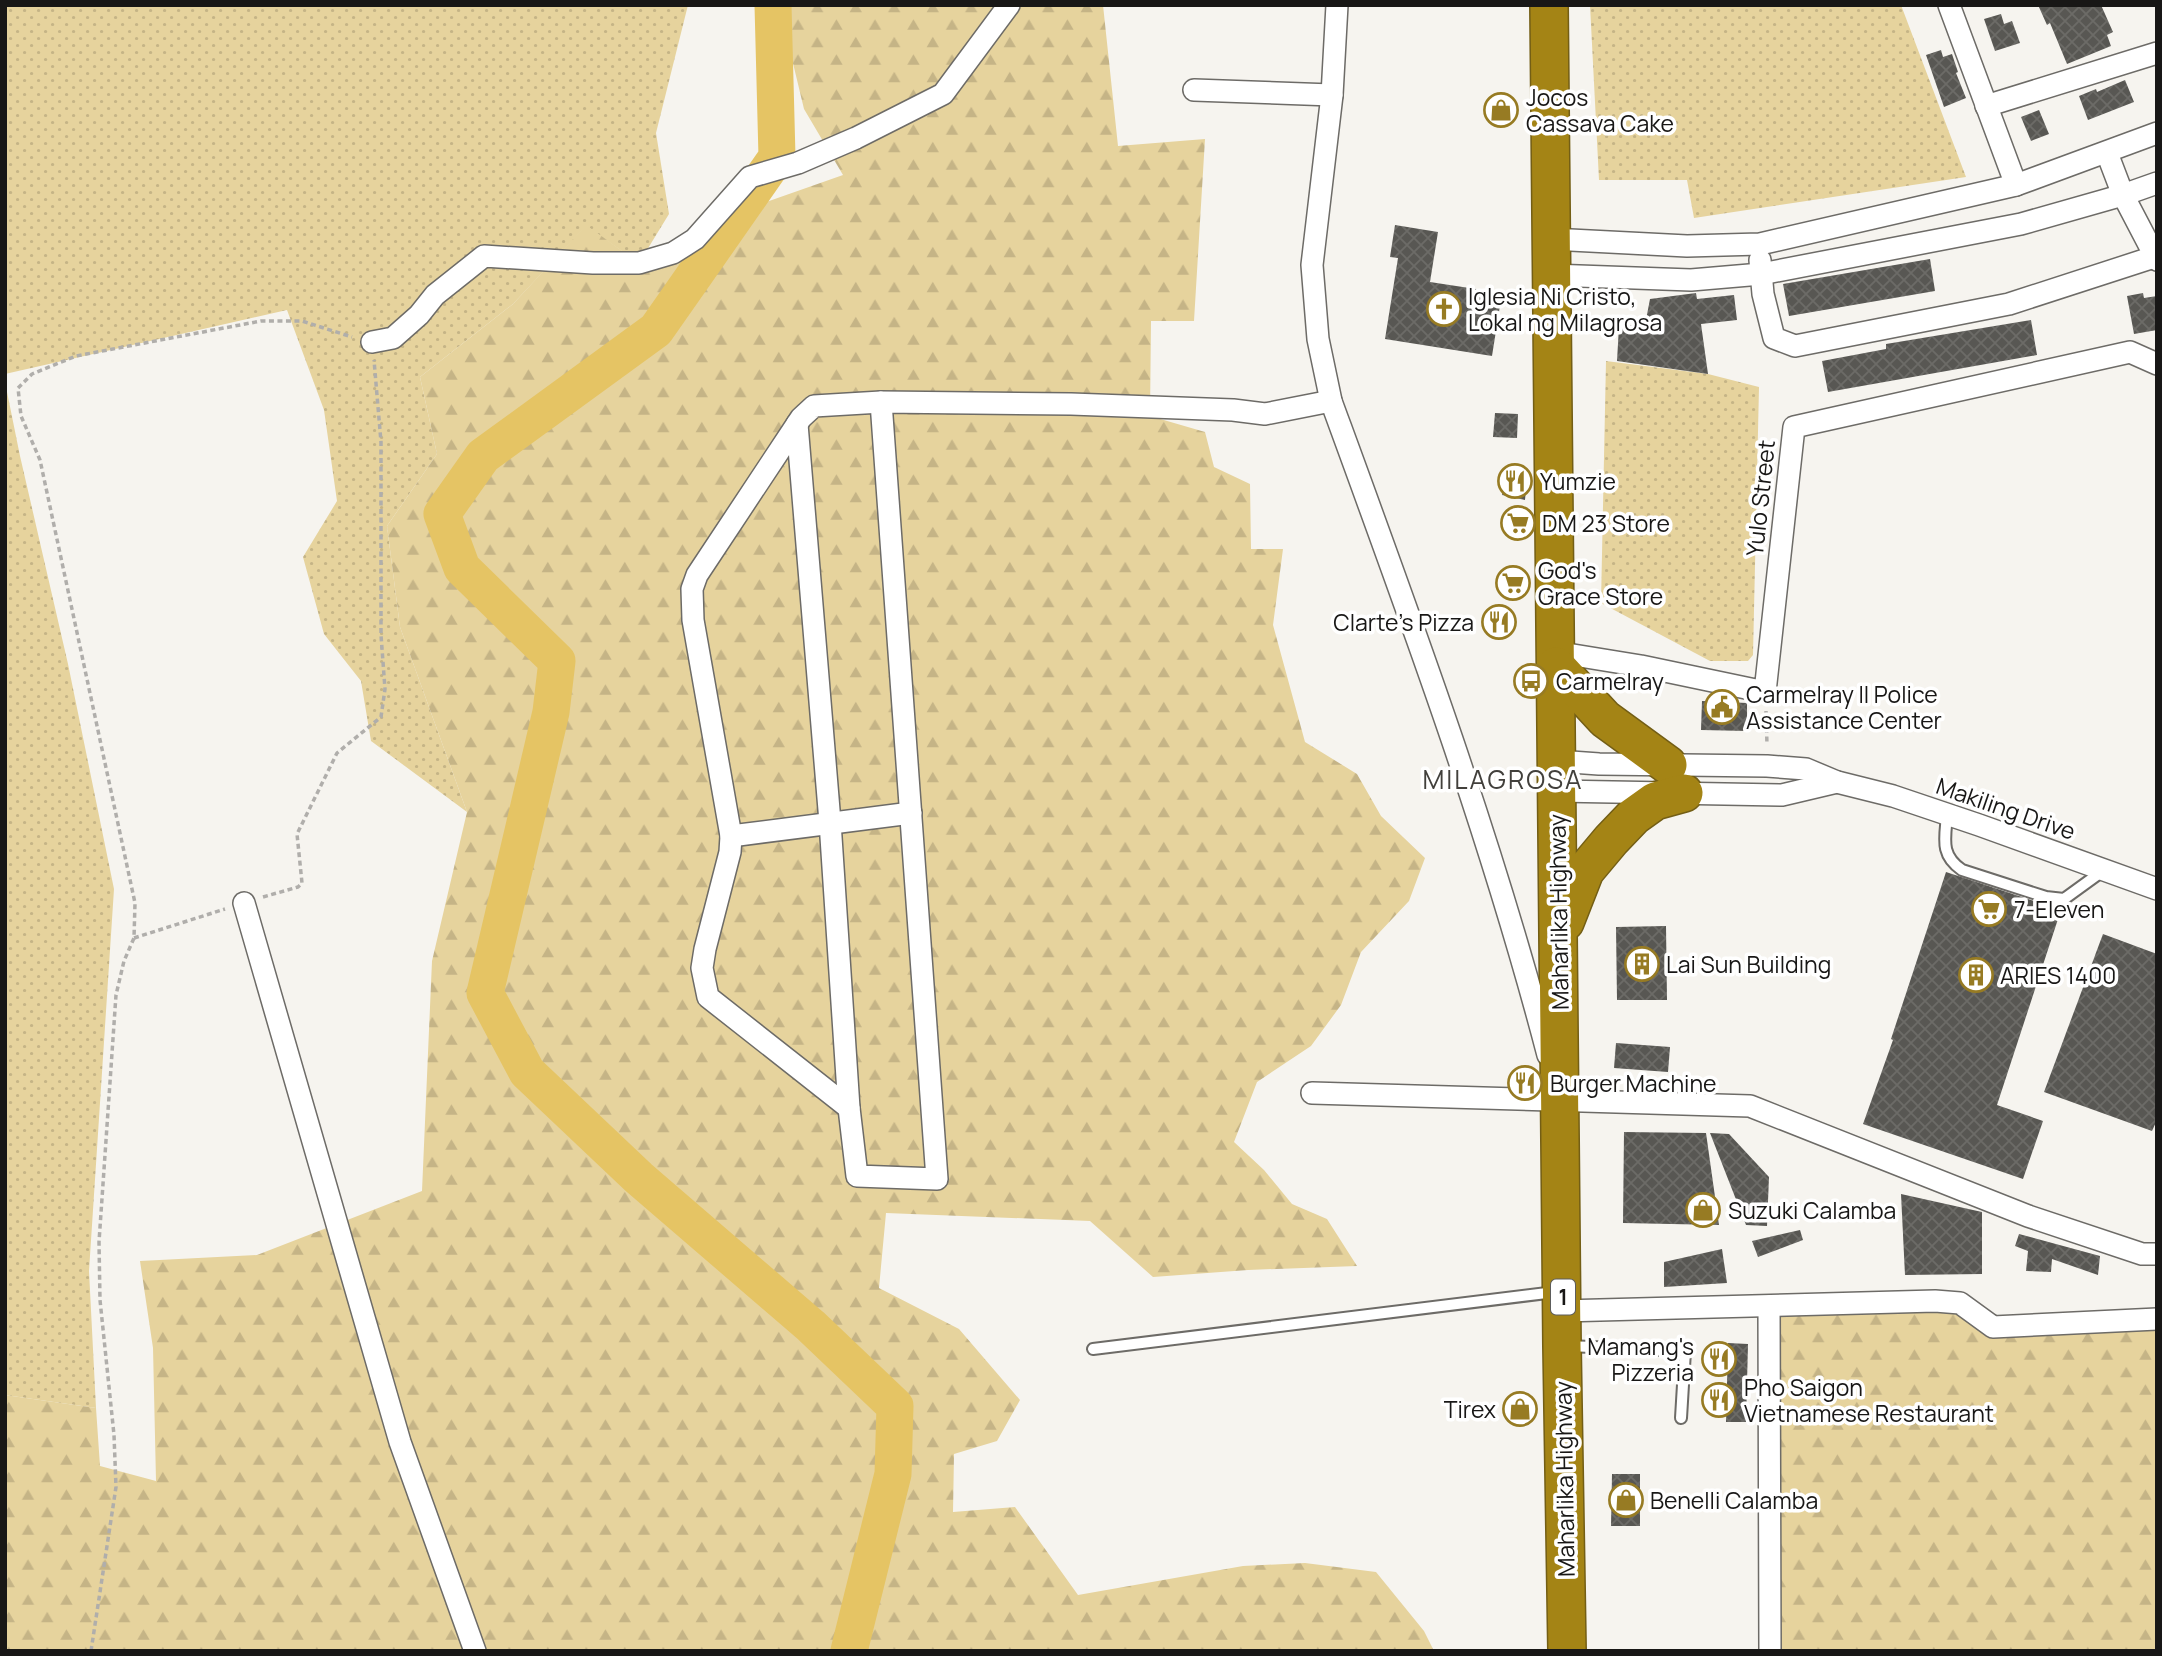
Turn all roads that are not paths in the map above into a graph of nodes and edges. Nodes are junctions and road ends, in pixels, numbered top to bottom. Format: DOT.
graph roads {
  1 [pos="1009,5"];
  2 [pos="1336,5"];
  3 [pos="1549,5"];
  4 [pos="1949,5"];
  5 [pos="2157,53"];
  6 [pos="1194,90"];
  7 [pos="1332,95"];
  8 [pos="1986,106"];
  9 [pos="2157,133"];
  10 [pos="2107,153"];
  11 [pos="2157,183"];
  12 [pos="2016,186"];
  13 [pos="2123,195"];
  14 [pos="1551,239"];
  15 [pos="1760,244"];
  16 [pos="2156,257"];
  17 [pos="1761,274"];
  18 [pos="1550,275"];
  19 [pos="372,342"];
  20 [pos="2157,364"];
  21 [pos="1331,401"];
  22 [pos="881,402"];
  23 [pos="797,424"];
  24 [pos="1555,659"];
  25 [pos="1557,776"];
  26 [pos="1676,779"];
  27 [pos="1837,782"];
  28 [pos="911,813"];
  29 [pos="1947,815"];
  30 [pos="830,821"];
  31 [pos="731,836"];
  32 [pos="2104,870"];
  33 [pos="2157,889"];
  34 [pos="244,903"];
  35 [pos="1558,943"];
  36 [pos="1311,1093"];
  37 [pos="1560,1101"];
  38 [pos="849,1108"];
  39 [pos="2157,1254"];
  40 [pos="1769,1306"];
  41 [pos="1562,1316"];
  42 [pos="2157,1319"];
  43 [pos="1093,1349"];
  44 [pos="1681,1418"];
  45 [pos="475,1651"];
  46 [pos="1567,1651"];
  47 [pos="1770,1651"];
  1 -- 19 [label="street"];
  2 -- 7 [label="street"];
  3 -- 14 [label="highway, Maharlika Highway / 1"];
  4 -- 8 [label="street"];
  5 -- 8 [label="street"];
  6 -- 7 [label="street"];
  7 -- 21 [label="street"];
  8 -- 12 [label="street"];
  9 -- 10 [label="street"];
  10 -- 12 [label="street"];
  10 -- 13 [label="street"];
  11 -- 13 [label="street"];
  12 -- 15 [label="street"];
  13 -- 16 [label="street"];
  13 -- 17 [label="street"];
  14 -- 15 [label="street"];
  14 -- 18 [label="highway, Maharlika Highway / 1"];
  15 -- 17 [label="street"];
  16 -- 17 [label="street"];
  17 -- 18 [label="street"];
  18 -- 24 [label="highway, Maharlika Highway / 1"];
  20 -- 24 [label="street, Yulo Street"];
  21 -- 22 [label="street"];
  21 -- 37 [label="street"];
  22 -- 23 [label="street"];
  22 -- 28 [label="street"];
  23 -- 30 [label="street"];
  23 -- 31 [label="street"];
  24 -- 25 [label="highway, Maharlika Highway / 1"];
  24 -- 26 [label="highway"];
  25 -- 26 [label="street, Makiling Drive"];
  25 -- 26 [label="street, Makiling Drive"];
  25 -- 35 [label="highway, Maharlika Highway / 1"];
  26 -- 27 [label="street, Makiling Drive"];
  26 -- 27 [label="street, Makiling Drive"];
  26 -- 35 [label="highway"];
  27 -- 29 [label="street, Makiling Drive"];
  28 -- 30 [label="street"];
  28 -- 38 [label="street"];
  29 -- 32 [label="street, Makiling Drive"];
  29 -- 32 [label="lane"];
  30 -- 31 [label="street"];
  30 -- 38 [label="street"];
  31 -- 38 [label="street"];
  32 -- 33 [label="street, Makiling Drive"];
  34 -- 45 [label="street"];
  35 -- 37 [label="highway, Maharlika Highway / 1"];
  36 -- 37 [label="street"];
  37 -- 39 [label="street"];
  37 -- 41 [label="highway, Maharlika Highway / 1"];
  40 -- 41 [label="street"];
  40 -- 42 [label="street"];
  40 -- 47 [label="street"];
  41 -- 43 [label="lane"];
  41 -- 44 [label="lane"];
  41 -- 46 [label="highway, Maharlika Highway / 1"];
}
